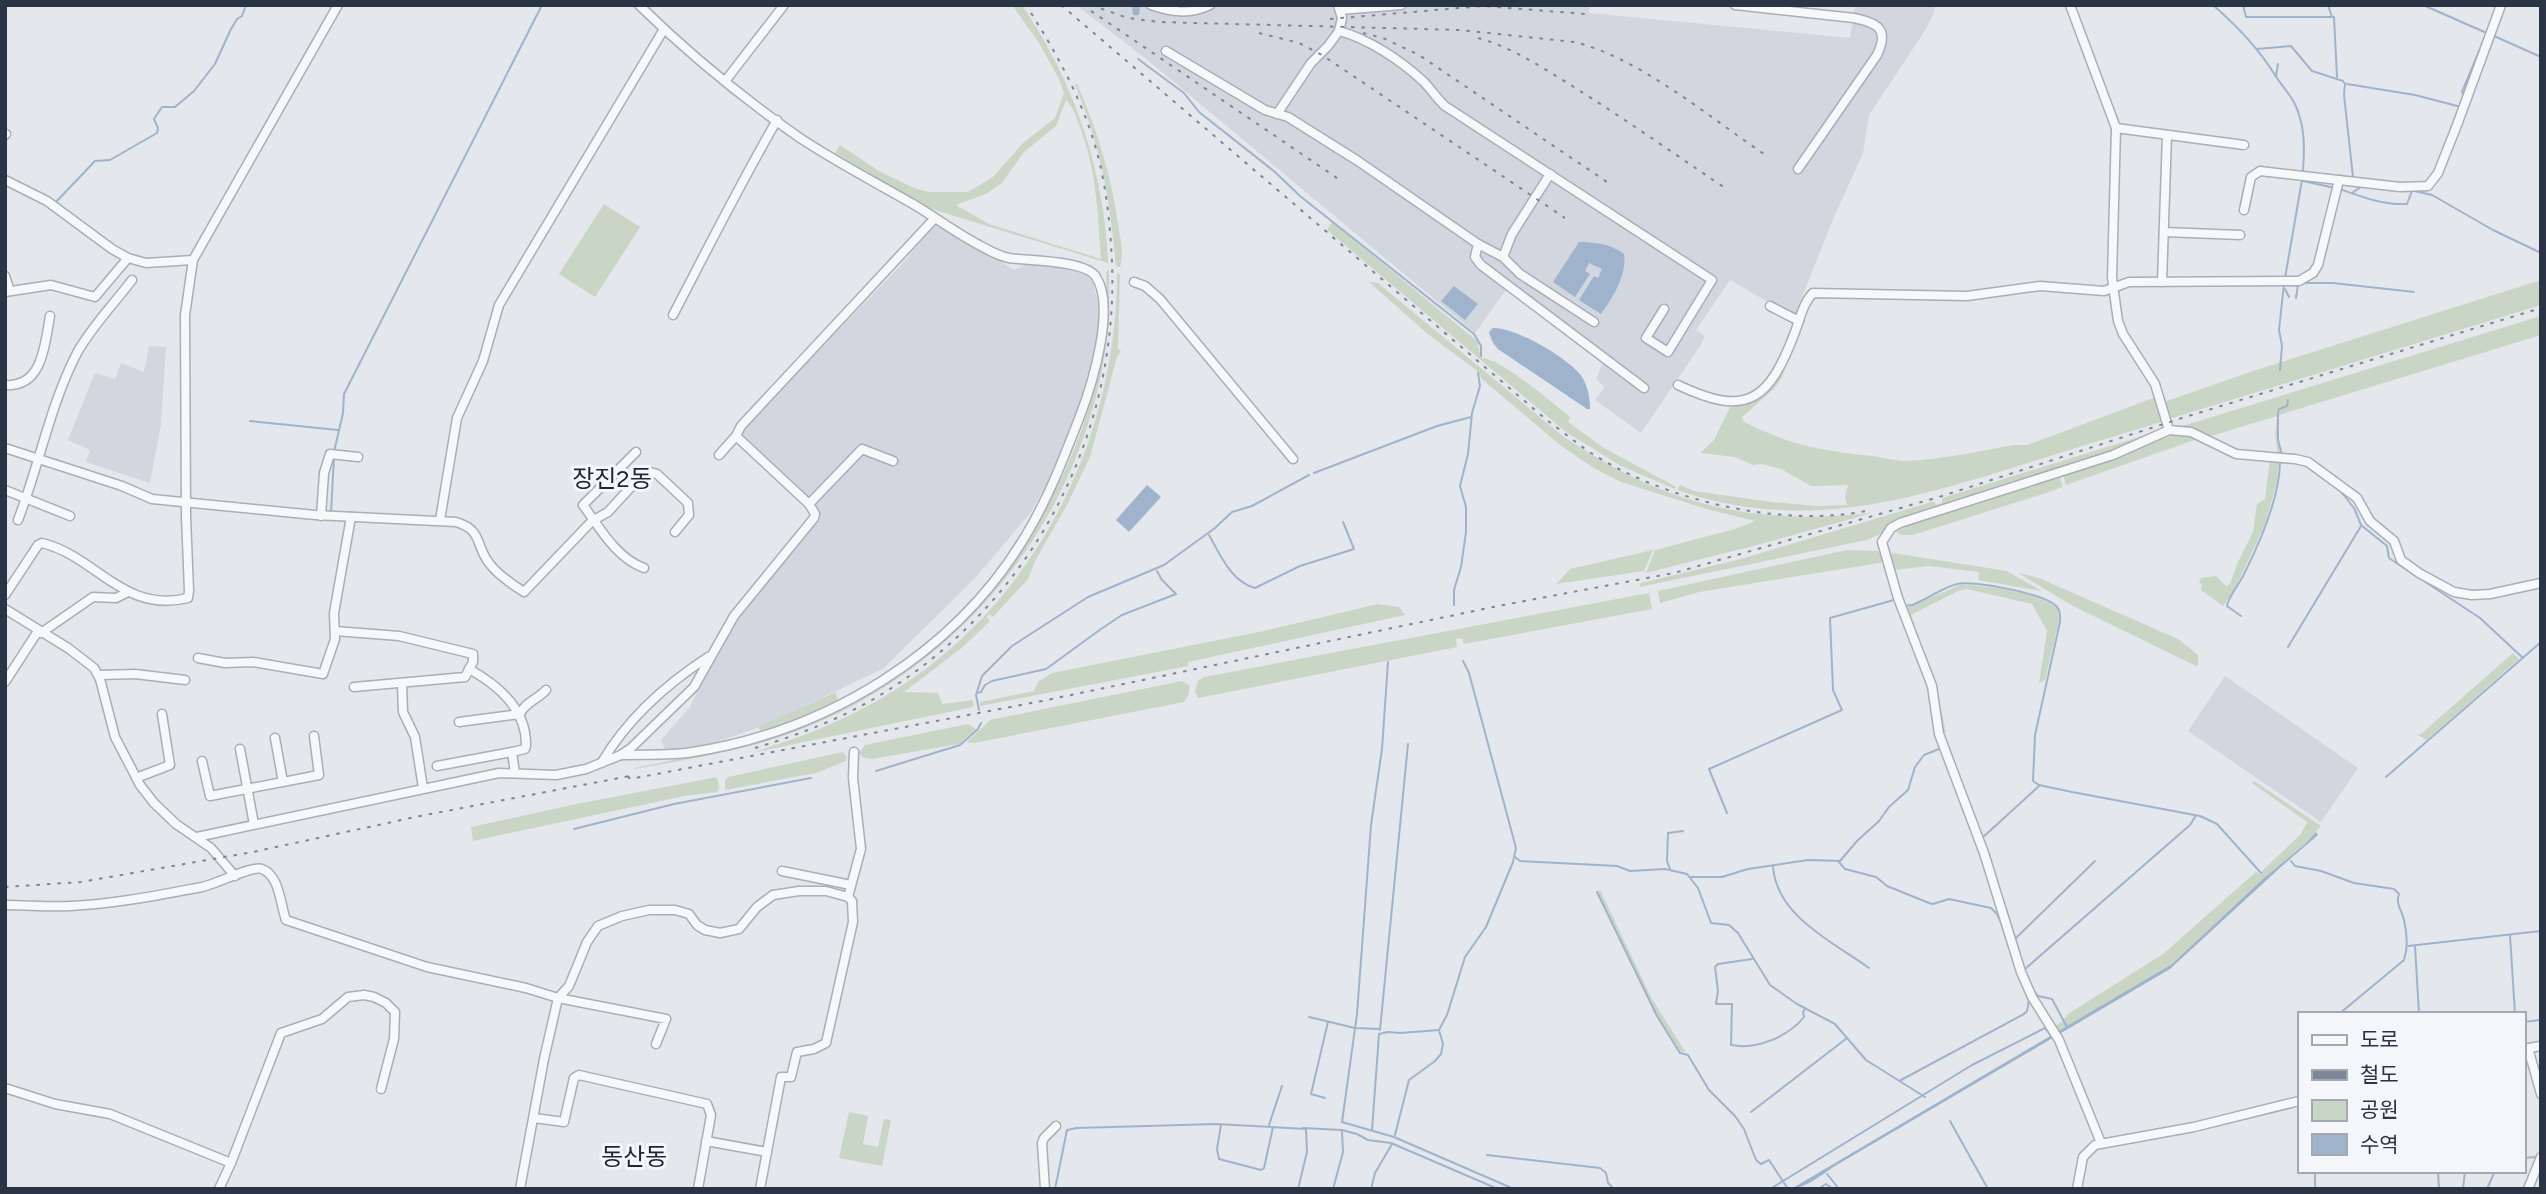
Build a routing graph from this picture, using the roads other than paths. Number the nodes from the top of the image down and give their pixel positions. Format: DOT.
graph roads {
  1 [pos="338,5"];
  2 [pos="639,5"];
  3 [pos="784,5"];
  4 [pos="1151,5"];
  5 [pos="1210,5"];
  6 [pos="1401,5"];
  7 [pos="1735,5"];
  8 [pos="2070,5"];
  9 [pos="2501,5"];
  10 [pos="1339,7"];
  11 [pos="664,29"];
  12 [pos="1339,31"];
  13 [pos="1166,51"];
  14 [pos="726,80"];
  15 [pos="1277,114"];
  16 [pos="777,120"];
  17 [pos="2116,128"];
  18 [pos="2167,135"];
  19 [pos="2244,145"];
  20 [pos="1798,170"];
  21 [pos="1550,174"];
  22 [pos="5,180"];
  23 [pos="2339,180"];
  24 [pos="2244,210"];
  25 [pos="935,218"];
  26 [pos="2164,232"];
  27 [pos="2240,235"];
  28 [pos="1478,244"];
  29 [pos="1503,257"];
  30 [pos="128,258"];
  31 [pos="193,260"];
  32 [pos="5,276"];
  33 [pos="132,280"];
  34 [pos="1134,282"];
  35 [pos="2162,282"];
  36 [pos="2114,288"];
  37 [pos="8,292"];
  38 [pos="1770,306"];
  39 [pos="1664,309"];
  40 [pos="673,315"];
  41 [pos="50,316"];
  42 [pos="1799,321"];
  43 [pos="1594,322"];
  44 [pos="5,384"];
  45 [pos="1678,385"];
  46 [pos="1644,388"];
  47 [pos="2169,430"];
  48 [pos="736,436"];
  49 [pos="5,448"];
  50 [pos="636,452"];
  51 [pos="719,455"];
  52 [pos="358,457"];
  53 [pos="1293,458"];
  54 [pos="39,459"];
  55 [pos="893,461"];
  56 [pos="5,490"];
  57 [pos="27,499"];
  58 [pos="187,503"];
  59 [pos="809,504"];
  60 [pos="70,516"];
  61 [pos="321,516"];
  62 [pos="351,517"];
  63 [pos="18,520"];
  64 [pos="440,520"];
  65 [pos="592,522"];
  66 [pos="676,532"];
  67 [pos="645,568"];
  68 [pos="2541,583"];
  69 [pos="128,592"];
  70 [pos="5,595"];
  71 [pos="5,609"];
  72 [pos="335,631"];
  73 [pos="39,632"];
  74 [pos="710,656"];
  75 [pos="198,658"];
  76 [pos="469,669"];
  77 [pos="99,676"];
  78 [pos="185,680"];
  79 [pos="5,682"];
  80 [pos="402,684"];
  81 [pos="354,687"];
  82 [pos="546,690"];
  83 [pos="162,714"];
  84 [pos="520,714"];
  85 [pos="459,723"];
  86 [pos="314,736"];
  87 [pos="275,738"];
  88 [pos="240,750"];
  89 [pos="512,752"];
  90 [pos="854,752"];
  91 [pos="621,755"];
  92 [pos="202,761"];
  93 [pos="602,762"];
  94 [pos="437,766"];
  95 [pos="515,774"];
  96 [pos="136,778"];
  97 [pos="283,782"];
  98 [pos="423,788"];
  99 [pos="247,789"];
  100 [pos="254,824"];
  101 [pos="197,837"];
  102 [pos="782,871"];
  103 [pos="235,876"];
  104 [pos="851,885"];
  105 [pos="848,897"];
  106 [pos="5,905"];
  107 [pos="558,998"];
  108 [pos="656,1044"];
  109 [pos="2541,1046"];
  110 [pos="2525,1048"];
  111 [pos="5,1088"];
  112 [pos="381,1089"];
  113 [pos="2541,1094"];
  114 [pos="2298,1101"];
  115 [pos="534,1118"];
  116 [pos="1056,1126"];
  117 [pos="706,1141"];
  118 [pos="2101,1143"];
  119 [pos="767,1152"];
  120 [pos="2541,1157"];
  121 [pos="231,1163"];
  122 [pos="219,1189"];
  123 [pos="520,1189"];
  124 [pos="698,1189"];
  125 [pos="760,1189"];
  126 [pos="1045,1189"];
  127 [pos="2077,1189"];
  128 [pos="2528,1189"];
  1 -- 31 [label="street"];
  2 -- 11 [label="street"];
  3 -- 14 [label="street"];
  4 -- 5 [label="street"];
  6 -- 10 [label="street"];
  7 -- 20 [label="street"];
  8 -- 17 [label="street"];
  9 -- 23 [label="street"];
  10 -- 12 [label="street"];
  11 -- 14 [label="street"];
  11 -- 64 [label="street"];
  12 -- 15 [label="street"];
  12 -- 21 [label="street"];
  13 -- 15 [label="street"];
  14 -- 16 [label="street"];
  15 -- 28 [label="street"];
  16 -- 25 [label="street"];
  16 -- 40 [label="street"];
  17 -- 18 [label="street"];
  17 -- 36 [label="street"];
  18 -- 19 [label="street"];
  18 -- 26 [label="street"];
  21 -- 29 [label="street"];
  21 -- 39 [label="street"];
  22 -- 30 [label="street"];
  23 -- 24 [label="street"];
  23 -- 35 [label="street"];
  25 -- 48 [label="street"];
  25 -- 91 [label="street"];
  26 -- 27 [label="street"];
  26 -- 35 [label="street"];
  28 -- 29 [label="street"];
  28 -- 46 [label="street"];
  29 -- 43 [label="street"];
  30 -- 31 [label="street"];
  30 -- 37 [label="street"];
  31 -- 58 [label="street"];
  32 -- 37 [label="street"];
  33 -- 54 [label="street"];
  34 -- 53 [label="street"];
  35 -- 36 [label="street"];
  36 -- 42 [label="street"];
  36 -- 47 [label="street"];
  38 -- 42 [label="street"];
  41 -- 44 [label="street"];
  42 -- 45 [label="street"];
  47 -- 68 [label="street"];
  47 -- 118 [label="street"];
  48 -- 51 [label="street"];
  48 -- 59 [label="street"];
  49 -- 54 [label="street"];
  50 -- 65 [label="street"];
  52 -- 61 [label="street"];
  54 -- 57 [label="street"];
  54 -- 58 [label="street"];
  55 -- 59 [label="street"];
  56 -- 57 [label="street"];
  57 -- 60 [label="street"];
  57 -- 63 [label="street"];
  58 -- 61 [label="street"];
  58 -- 69 [label="street"];
  59 -- 74 [label="street"];
  61 -- 62 [label="street"];
  62 -- 64 [label="street"];
  62 -- 72 [label="street"];
  64 -- 65 [label="street"];
  65 -- 66 [label="street"];
  65 -- 67 [label="street"];
  69 -- 70 [label="street"];
  69 -- 73 [label="street"];
  71 -- 73 [label="street"];
  72 -- 75 [label="street"];
  72 -- 76 [label="street"];
  73 -- 77 [label="street"];
  73 -- 79 [label="street"];
  74 -- 91 [label="street"];
  74 -- 93 [label="street"];
  76 -- 80 [label="street"];
  76 -- 84 [label="street"];
  77 -- 78 [label="street"];
  77 -- 96 [label="street"];
  80 -- 81 [label="street"];
  80 -- 98 [label="street"];
  82 -- 84 [label="street"];
  83 -- 96 [label="street"];
  84 -- 85 [label="street"];
  84 -- 89 [label="street"];
  86 -- 97 [label="street"];
  87 -- 97 [label="street"];
  88 -- 99 [label="street"];
  89 -- 94 [label="street"];
  89 -- 95 [label="street"];
  90 -- 104 [label="street"];
  91 -- 93 [label="street"];
  92 -- 99 [label="street"];
  93 -- 95 [label="street"];
  95 -- 98 [label="street"];
  96 -- 101 [label="street"];
  97 -- 99 [label="street"];
  98 -- 100 [label="street"];
  99 -- 100 [label="street"];
  100 -- 101 [label="street"];
  101 -- 103 [label="street"];
  102 -- 104 [label="street"];
  103 -- 106 [label="street"];
  103 -- 107 [label="street"];
  104 -- 105 [label="street"];
  105 -- 107 [label="street"];
  105 -- 119 [label="street"];
  107 -- 108 [label="street"];
  107 -- 115 [label="street"];
  109 -- 110 [label="street"];
  110 -- 113 [label="street"];
  111 -- 121 [label="street"];
  112 -- 121 [label="street"];
  114 -- 118 [label="street"];
  115 -- 117 [label="street"];
  115 -- 123 [label="street"];
  116 -- 126 [label="street"];
  117 -- 119 [label="street"];
  117 -- 124 [label="street"];
  118 -- 127 [label="street"];
  119 -- 125 [label="street"];
  120 -- 128 [label="street"];
  121 -- 122 [label="street"];
}
